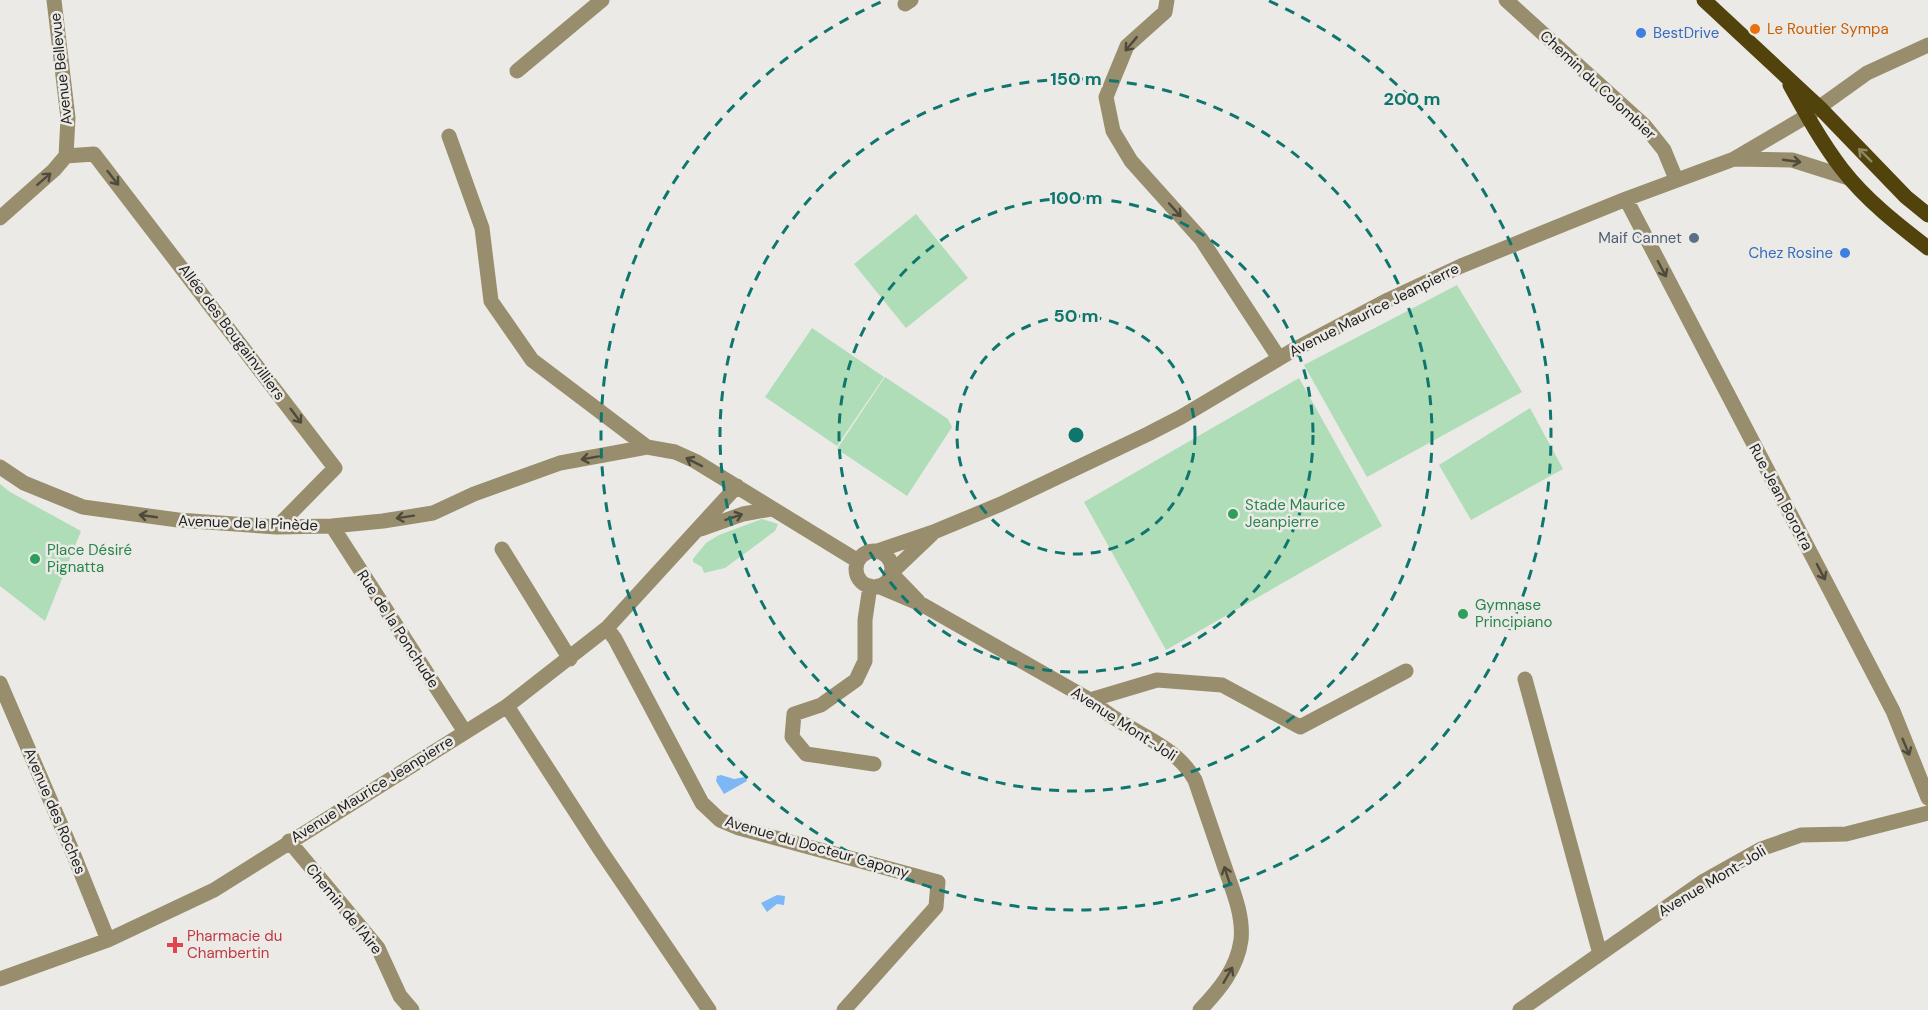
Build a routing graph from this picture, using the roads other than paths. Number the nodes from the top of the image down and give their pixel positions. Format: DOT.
graph roads {
  1 [pos="54,0"];
  2 [pos="602,0"];
  3 [pos="1167,0"];
  4 [pos="1506,0"];
  5 [pos="1704,0"];
  6 [pos="1928,45"];
  7 [pos="517,71"];
  8 [pos="1813,112"];
  9 [pos="449,136"];
  10 [pos="66,156"];
  11 [pos="1734,159"];
  12 [pos="1849,178"];
  13 [pos="1676,179"];
  14 [pos="1626,199"];
  15 [pos="1928,215"];
  16 [pos="0,218"];
  17 [pos="1928,248"];
  18 [pos="1279,358"];
  19 [pos="647,447"];
  20 [pos="0,467"];
  21 [pos="737,486"];
  22 [pos="771,509"];
  23 [pos="332,525"];
  24 [pos="277,527"];
  25 [pos="698,530"];
  26 [pos="936,531"];
  27 [pos="502,549"];
  28 [pos="877,551"];
  29 [pos="858,561"];
  30 [pos="891,573"];
  31 [pos="874,586"];
  32 [pos="923,605"];
  33 [pos="608,628"];
  34 [pos="570,658"];
  35 [pos="1406,671"];
  36 [pos="1525,679"];
  37 [pos="0,683"];
  38 [pos="1090,700"];
  39 [pos="507,706"];
  40 [pos="465,732"];
  41 [pos="874,764"];
  42 [pos="1928,798"];
  43 [pos="1928,813"];
  44 [pos="289,841"];
  45 [pos="108,940"];
  46 [pos="1600,954"];
  47 [pos="0,979"];
  48 [pos="412,1010"];
  49 [pos="709,1010"];
  50 [pos="844,1010"];
  51 [pos="1200,1010"];
  52 [pos="1520,1010"];
  1 -- 10 [label="street, Avenue Bellevue"];
  2 -- 7 [label="street"];
  3 -- 18 [label="street, one-way"];
  4 -- 13 [label="street, Chemin du Colombier"];
  5 -- 8 [label="main road"];
  6 -- 8 [label="street, Avenue Maurice Jeanpierre"];
  8 -- 11 [label="street, Avenue Maurice Jeanpierre"];
  8 -- 12 [label="main road"];
  15 -- 8 [label="main road, one-way"];
  9 -- 19 [label="street"];
  16 -- 10 [label="street, one-way"];
  10 -- 24 [label="street, Allée des Bougainvilliers, one-way"];
  11 -- 12 [label="street, one-way"];
  11 -- 13 [label="street, Avenue Maurice Jeanpierre"];
  12 -- 17 [label="main road"];
  13 -- 14 [label="street, Avenue Maurice Jeanpierre"];
  14 -- 18 [label="street, Avenue Maurice Jeanpierre"];
  14 -- 42 [label="street, Rue Jean Borotra, one-way"];
  18 -- 26 [label="street, Avenue Maurice Jeanpierre"];
  21 -- 19 [label="street, Avenue de la Pinède, one-way"];
  19 -- 23 [label="street, Avenue de la Pinède, one-way"];
  24 -- 20 [label="street, Avenue de la Pinède, one-way"];
  21 -- 22 [label="street"];
  21 -- 25 [label="street, Avenue Maurice Jeanpierre"];
  25 -- 22 [label="street, Avenue Maurice Jeanpierre, one-way"];
  22 -- 29 [label="street"];
  23 -- 24 [label="street, Avenue de la Pinède"];
  23 -- 40 [label="street, Rue de la Ponchude"];
  25 -- 33 [label="street, Avenue Maurice Jeanpierre"];
  26 -- 28 [label="street, Avenue Maurice Jeanpierre"];
  26 -- 30 [label="street, Avenue Maurice Jeanpierre"];
  27 -- 34 [label="street"];
  28 -- 29 [label="street"];
  28 -- 30 [label="street"];
  29 -- 31 [label="street"];
  30 -- 31 [label="street"];
  30 -- 32 [label="street, Avenue Mont-Joli"];
  31 -- 32 [label="street, Avenue Mont-Joli"];
  31 -- 41 [label="street"];
  32 -- 38 [label="street, Avenue Mont-Joli"];
  33 -- 34 [label="street, Avenue Maurice Jeanpierre"];
  33 -- 50 [label="street, Avenue du Docteur Capony"];
  34 -- 39 [label="street, Avenue Maurice Jeanpierre"];
  35 -- 38 [label="street"];
  36 -- 46 [label="street"];
  37 -- 45 [label="street, Avenue des Roches"];
  51 -- 38 [label="street, Avenue Mont-Joli, one-way"];
  39 -- 40 [label="street, Avenue Maurice Jeanpierre"];
  39 -- 49 [label="street"];
  40 -- 44 [label="street, Avenue Maurice Jeanpierre"];
  43 -- 46 [label="street, Avenue Mont-Joli"];
  44 -- 45 [label="street, Avenue Maurice Jeanpierre"];
  44 -- 48 [label="street, Chemin de l'Aire"];
  45 -- 47 [label="street, Avenue Maurice Jeanpierre"];
  46 -- 52 [label="street, Avenue Mont-Joli"];
}
